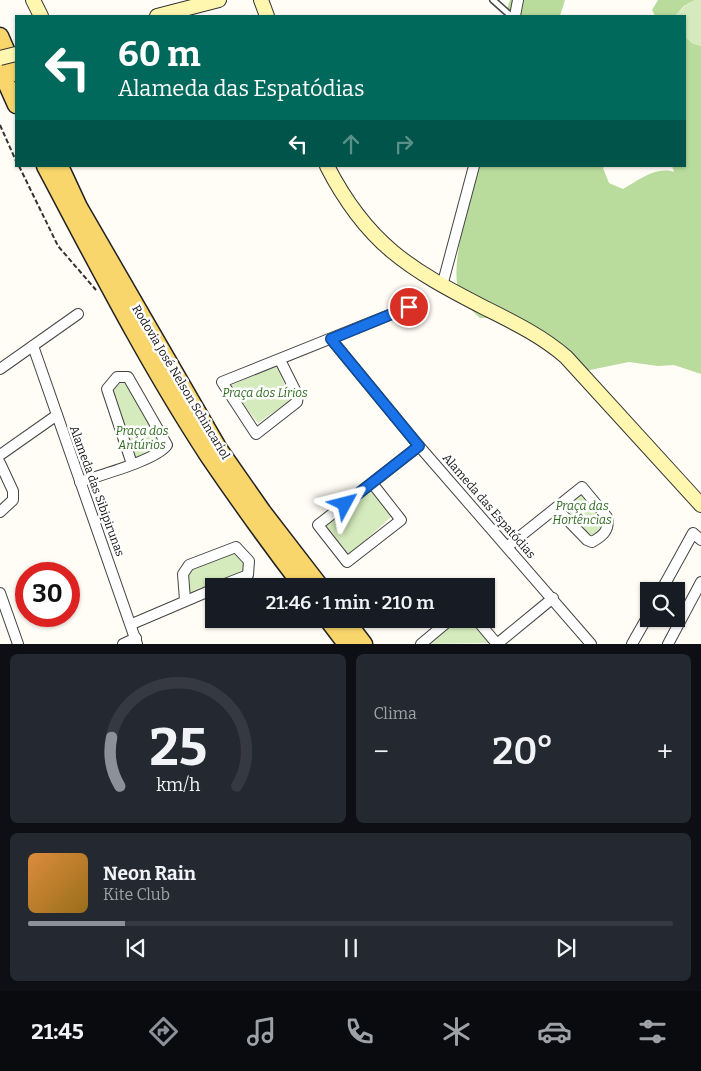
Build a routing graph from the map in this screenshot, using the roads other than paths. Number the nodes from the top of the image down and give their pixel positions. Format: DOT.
graph roads {
  1 [pos="219,0"];
  2 [pos="261,0"];
  3 [pos="493,0"];
  4 [pos="518,0"];
  5 [pos="161,15"];
  6 [pos="268,15"];
  7 [pos="512,15"];
  8 [pos="513,15"];
  9 [pos="0,36"];
  10 [pos="15,54"];
  11 [pos="0,58"];
  12 [pos="0,68"];
  13 [pos="15,71"];
  14 [pos="15,103"];
  15 [pos="46,167"];
  16 [pos="60,167"];
  17 [pos="72,167"];
  18 [pos="327,167"];
  19 [pos="474,167"];
  20 [pos="79,207"];
  21 [pos="442,286"];
  22 [pos="409,307"];
  23 [pos="78,314"];
  24 [pos="331,339"];
  25 [pos="33,346"];
  26 [pos="280,360"];
  27 [pos="0,369"];
  28 [pos="57,415"];
  29 [pos="419,446"];
  30 [pos="0,455"];
  31 [pos="0,463"];
  32 [pos="132,464"];
  33 [pos="80,482"];
  34 [pos="372,483"];
  35 [pos="701,506"];
  36 [pos="556,508"];
  37 [pos="0,512"];
  38 [pos="697,536"];
  39 [pos="508,546"];
  40 [pos="240,578"];
  41 [pos="296,578"];
  42 [pos="314,578"];
  43 [pos="667,582"];
  44 [pos="701,582"];
  45 [pos="205,592"];
  46 [pos="0,593"];
  47 [pos="553,598"];
  48 [pos="185,600"];
  49 [pos="132,624"];
  50 [pos="642,627"];
  51 [pos="334,628"];
  52 [pos="352,628"];
  53 [pos="440,628"];
  54 [pos="484,628"];
  55 [pos="137,641"];
  56 [pos="18,644"];
  57 [pos="123,644"];
  58 [pos="346,644"];
  59 [pos="364,644"];
  60 [pos="421,644"];
  61 [pos="497,644"];
  62 [pos="590,644"];
  63 [pos="632,644"];
  64 [pos="668,644"];
  1 -- 5 [label="main road"];
  2 -- 6 [label="main road"];
  3 -- 7 [label="lane"];
  4 -- 8 [label="street"];
  9 -- 13 [label="main road"];
  10 -- 11 [label="main road, bridge"];
  12 -- 14 [label="main road"];
  15 -- 41 [label="main road, Rodovia José Nelson Schincariol"];
  16 -- 20 [label="main road, Rodovia José Nelson Schincariol"];
  17 -- 20 [label="main road"];
  18 -- 21 [label="main road"];
  19 -- 21 [label="street"];
  20 -- 42 [label="main road, Rodovia José Nelson Schincariol"];
  21 -- 35 [label="main road"];
  22 -- 24 [label="street"];
  23 -- 25 [label="street"];
  24 -- 26 [label="street"];
  24 -- 29 [label="street, Alameda das Espatódias"];
  25 -- 27 [label="street"];
  25 -- 28 [label="street, Alameda das Sibipirunas"];
  26 -- 26 [label="street"];
  28 -- 30 [label="street"];
  28 -- 33 [label="street, Alameda das Sibipirunas"];
  29 -- 34 [label="street"];
  29 -- 39 [label="street, Alameda das Espatódias"];
  31 -- 37 [label="street"];
  32 -- 32 [label="street"];
  32 -- 33 [label="street"];
  33 -- 49 [label="street, Alameda das Sibipirunas"];
  34 -- 34 [label="street"];
  36 -- 36 [label="street"];
  36 -- 39 [label="street"];
  38 -- 43 [label="street"];
  39 -- 47 [label="street, Alameda das Espatódias"];
  40 -- 48 [label="street"];
  44 -- 64 [label="street"];
  45 -- 48 [label="street"];
  46 -- 56 [label="street"];
  47 -- 61 [label="street"];
  47 -- 62 [label="street, Alameda das Espatódias"];
  48 -- 49 [label="street"];
  49 -- 55 [label="street, Alameda das Sibipirunas"];
  50 -- 63 [label="street"];
  51 -- 58 [label="main road"];
  52 -- 59 [label="main road"];
  53 -- 60 [label="street"];
  54 -- 61 [label="street"];
  55 -- 57 [label="street"];
}
